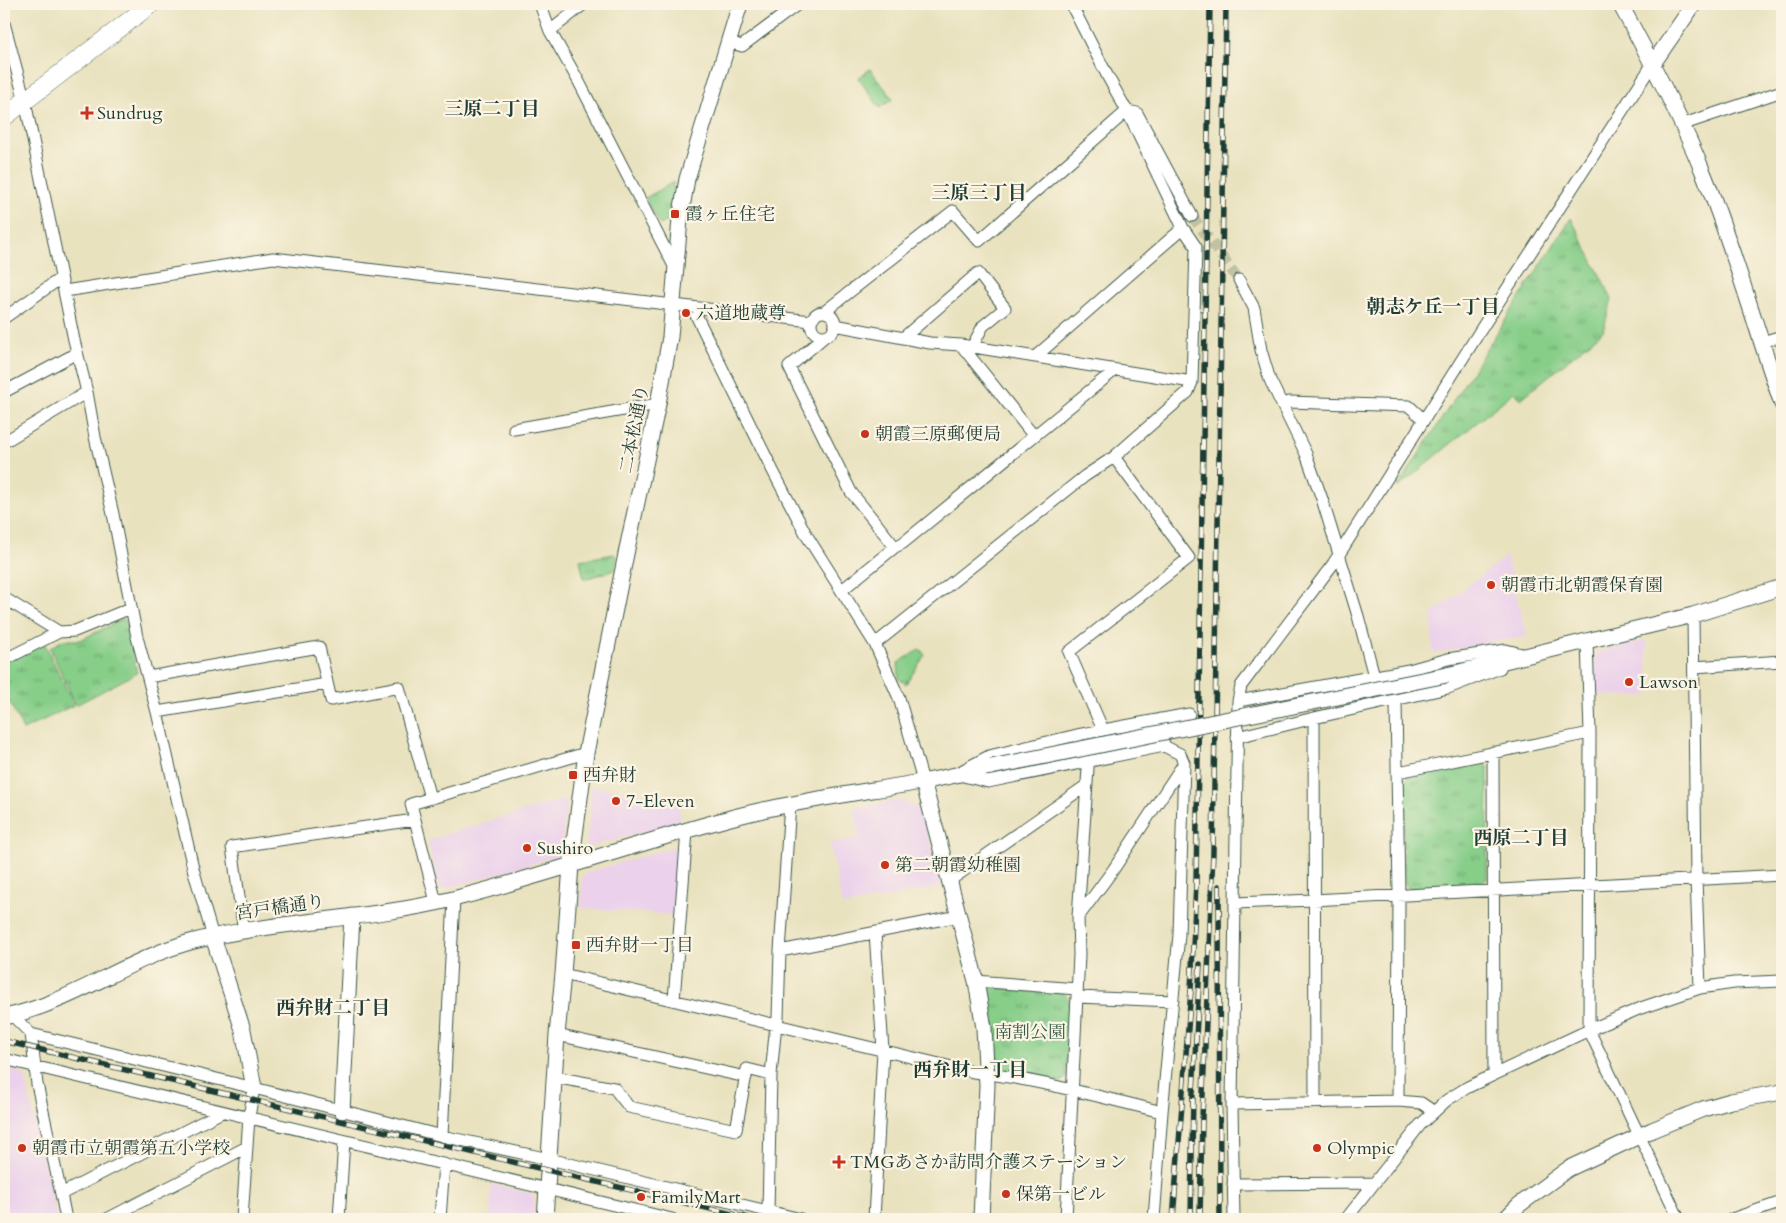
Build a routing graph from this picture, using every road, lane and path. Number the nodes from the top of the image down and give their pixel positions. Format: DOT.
graph roads {
  1 [pos="151,4"];
  2 [pos="540,4"];
  3 [pos="584,4"];
  4 [pos="740,4"];
  5 [pos="798,4"];
  6 [pos="1071,4"];
  7 [pos="1620,4"];
  8 [pos="1694,4"];
  9 [pos="4,23"];
  10 [pos="550,31"];
  11 [pos="728,42"];
  12 [pos="1652,65"];
  13 [pos="1782,91"];
  14 [pos="24,101"];
  15 [pos="1127,111"];
  16 [pos="4,117"];
  17 [pos="1682,125"];
  18 [pos="1192,216"];
  19 [pos="1183,228"];
  20 [pos="676,270"];
  21 [pos="61,278"];
  22 [pos="1239,280"];
  23 [pos="65,291"];
  24 [pos="674,306"];
  25 [pos="692,307"];
  26 [pos="824,312"];
  27 [pos="4,318"];
  28 [pos="812,321"];
  29 [pos="835,325"];
  30 [pos="825,336"];
  31 [pos="1782,336"];
  32 [pos="903,338"];
  33 [pos="1762,342"];
  34 [pos="966,346"];
  35 [pos="77,352"];
  36 [pos="1034,356"];
  37 [pos="1115,370"];
  38 [pos="1192,382"];
  39 [pos="4,392"];
  40 [pos="87,392"];
  41 [pos="1781,399"];
  42 [pos="658,404"];
  43 [pos="1282,404"];
  44 [pos="1423,419"];
  45 [pos="514,429"];
  46 [pos="1033,435"];
  47 [pos="4,442"];
  48 [pos="1114,457"];
  49 [pos="895,547"];
  50 [pos="1339,553"];
  51 [pos="1782,587"];
  52 [pos="842,590"];
  53 [pos="4,598"];
  54 [pos="131,608"];
  55 [pos="1693,615"];
  56 [pos="59,632"];
  57 [pos="1587,641"];
  58 [pos="875,644"];
  59 [pos="1530,656"];
  60 [pos="4,660"];
  61 [pos="1782,661"];
  62 [pos="1694,667"];
  63 [pos="1374,676"];
  64 [pos="148,677"];
  65 [pos="327,684"];
  66 [pos="1396,701"];
  67 [pos="1238,702"];
  68 [pos="157,712"];
  69 [pos="1189,714"];
  70 [pos="1314,718"];
  71 [pos="1160,719"];
  72 [pos="1102,730"];
  73 [pos="1590,733"];
  74 [pos="1077,735"];
  75 [pos="1237,737"];
  76 [pos="1164,746"];
  77 [pos="1493,752"];
  78 [pos="586,753"];
  79 [pos="1088,761"];
  80 [pos="1184,763"];
  81 [pos="1398,772"];
  82 [pos="954,775"];
  83 [pos="923,781"];
  84 [pos="1087,786"];
  85 [pos="430,798"];
  86 [pos="790,804"];
  87 [pos="414,820"];
  88 [pos="687,831"];
  89 [pos="571,865"];
  90 [pos="1782,875"];
  91 [pos="1696,879"];
  92 [pos="949,881"];
  93 [pos="1590,885"];
  94 [pos="1492,890"];
  95 [pos="1398,896"];
  96 [pos="454,898"];
  97 [pos="1313,900"];
  98 [pos="436,902"];
  99 [pos="1235,903"];
  100 [pos="352,916"];
  101 [pos="959,916"];
  102 [pos="1078,917"];
  103 [pos="244,932"];
  104 [pos="875,933"];
  105 [pos="213,936"];
  106 [pos="780,951"];
  107 [pos="563,974"];
  108 [pos="976,981"];
  109 [pos="1782,981"];
  110 [pos="1700,988"];
  111 [pos="1077,993"];
  112 [pos="674,1000"];
  113 [pos="1173,1001"];
  114 [pos="8,1016"];
  115 [pos="776,1024"];
  116 [pos="1589,1030"];
  117 [pos="31,1034"];
  118 [pos="557,1035"];
  119 [pos="883,1050"];
  120 [pos="4,1059"];
  121 [pos="34,1068"];
  122 [pos="1494,1073"];
  123 [pos="987,1074"];
  124 [pos="771,1075"];
  125 [pos="554,1077"];
  126 [pos="746,1077"];
  127 [pos="254,1088"];
  128 [pos="1073,1090"];
  129 [pos="1782,1092"];
  130 [pos="1398,1101"];
  131 [pos="1315,1103"];
  132 [pos="1232,1104"];
  133 [pos="342,1111"];
  134 [pos="1433,1111"];
  135 [pos="222,1112"];
  136 [pos="1162,1112"];
  137 [pos="249,1117"];
  138 [pos="442,1136"];
  139 [pos="1639,1136"];
  140 [pos="344,1141"];
  141 [pos="247,1147"];
  142 [pos="548,1159"];
  143 [pos="444,1164"];
  144 [pos="1374,1183"];
  145 [pos="1233,1184"];
  146 [pos="546,1189"];
  147 [pos="61,1194"];
  148 [pos="1782,1202"];
  149 [pos="768,1212"];
  150 [pos="645,1216"];
  151 [pos="66,1219"];
  152 [pos="107,1219"];
  153 [pos="242,1219"];
  154 [pos="338,1219"];
  155 [pos="440,1219"];
  156 [pos="545,1219"];
  157 [pos="672,1219"];
  158 [pos="801,1219"];
  159 [pos="874,1219"];
  160 [pos="981,1219"];
  161 [pos="1066,1219"];
  162 [pos="1154,1219"];
  163 [pos="1234,1219"];
  164 [pos="1346,1219"];
  165 [pos="1505,1219"];
  166 [pos="1679,1219"];
  167 [pos="1732,1219"];
  1 -- 14 [label="main road"];
  2 -- 10 [label="street"];
  3 -- 10 [label="street"];
  4 -- 11 [label="street, 二本松通り"];
  5 -- 11 [label="street"];
  6 -- 15 [label="street"];
  7 -- 12 [label="street"];
  8 -- 12 [label="street"];
  9 -- 14 [label="street"];
  10 -- 20 [label="street"];
  11 -- 20 [label="street, 二本松通り"];
  12 -- 17 [label="street"];
  12 -- 44 [label="street"];
  13 -- 17 [label="street"];
  14 -- 16 [label="main road"];
  14 -- 21 [label="street"];
  15 -- 18 [label="street"];
  15 -- 19 [label="street"];
  15 -- 26 [label="street"];
  17 -- 33 [label="street"];
  19 -- 36 [label="street"];
  19 -- 38 [label="street"];
  20 -- 24 [label="street, 二本松通り"];
  21 -- 23 [label="street"];
  21 -- 27 [label="street"];
  22 -- 43 [label="street"];
  23 -- 24 [label="street"];
  23 -- 35 [label="street"];
  24 -- 25 [label="street"];
  24 -- 42 [label="street, 二本松通り"];
  25 -- 28 [label="street"];
  25 -- 52 [label="street"];
  26 -- 28 [label="street"];
  26 -- 29 [label="street"];
  28 -- 30 [label="street"];
  29 -- 30 [label="street"];
  29 -- 32 [label="street"];
  30 -- 49 [label="street"];
  31 -- 33 [label="street"];
  32 -- 34 [label="street"];
  32 -- 34 [label="street"];
  33 -- 41 [label="street"];
  34 -- 36 [label="street"];
  34 -- 46 [label="street"];
  35 -- 39 [label="street"];
  35 -- 40 [label="street"];
  36 -- 37 [label="street"];
  37 -- 38 [label="street"];
  37 -- 46 [label="street"];
  38 -- 48 [label="street"];
  40 -- 47 [label="street"];
  40 -- 54 [label="street"];
  42 -- 45 [label="street"];
  42 -- 78 [label="street, 二本松通り"];
  43 -- 44 [label="street"];
  43 -- 50 [label="street"];
  44 -- 50 [label="street"];
  46 -- 49 [label="street"];
  48 -- 58 [label="street"];
  48 -- 72 [label="street"];
  49 -- 52 [label="street"];
  50 -- 63 [label="street"];
  50 -- 67 [label="street"];
  51 -- 55 [label="street, 宮戸橋通り"];
  52 -- 58 [label="street"];
  53 -- 56 [label="street"];
  54 -- 56 [label="street"];
  54 -- 64 [label="street"];
  55 -- 57 [label="street, 宮戸橋通り"];
  55 -- 62 [label="street"];
  56 -- 60 [label="street"];
  57 -- 59 [label="street, 宮戸橋通り"];
  57 -- 73 [label="street"];
  58 -- 83 [label="street"];
  59 -- 63 [label="street"];
  59 -- 66 [label="street"];
  59 -- 82 [label="street, 宮戸橋通り, bridge"];
  61 -- 62 [label="street"];
  62 -- 91 [label="street"];
  63 -- 67 [label="street"];
  64 -- 65 [label="street"];
  64 -- 68 [label="street"];
  65 -- 68 [label="street"];
  65 -- 85 [label="street"];
  66 -- 70 [label="street"];
  66 -- 81 [label="street"];
  67 -- 75 [label="street"];
  68 -- 105 [label="street"];
  69 -- 71 [label="street"];
  70 -- 75 [label="street"];
  70 -- 97 [label="street"];
  71 -- 72 [label="street"];
  71 -- 76 [label="street"];
  72 -- 74 [label="street"];
  73 -- 77 [label="street"];
  73 -- 93 [label="street"];
  74 -- 79 [label="street"];
  74 -- 82 [label="street"];
  75 -- 99 [label="street"];
  76 -- 79 [label="street"];
  76 -- 80 [label="street"];
  77 -- 81 [label="street"];
  77 -- 94 [label="street"];
  78 -- 85 [label="street"];
  78 -- 89 [label="street, 二本松通り"];
  79 -- 82 [label="street"];
  79 -- 84 [label="street"];
  80 -- 102 [label="street"];
  80 -- 113 [label="street"];
  81 -- 95 [label="street"];
  82 -- 83 [label="street, 宮戸橋通り"];
  83 -- 86 [label="street, 宮戸橋通り"];
  83 -- 92 [label="street"];
  84 -- 92 [label="street"];
  84 -- 102 [label="street"];
  85 -- 87 [label="street"];
  86 -- 88 [label="street, 宮戸橋通り"];
  86 -- 106 [label="street"];
  87 -- 98 [label="street"];
  87 -- 103 [label="street"];
  88 -- 89 [label="street, 宮戸橋通り"];
  88 -- 112 [label="street"];
  89 -- 96 [label="street, 宮戸橋通り"];
  89 -- 107 [label="street, 二本松通り"];
  90 -- 91 [label="street"];
  91 -- 93 [label="street"];
  91 -- 110 [label="street"];
  92 -- 101 [label="street"];
  93 -- 94 [label="street"];
  93 -- 116 [label="street"];
  94 -- 95 [label="street"];
  94 -- 122 [label="street"];
  95 -- 97 [label="street"];
  95 -- 130 [label="street"];
  96 -- 98 [label="street, 宮戸橋通り"];
  96 -- 138 [label="street"];
  97 -- 99 [label="street"];
  97 -- 131 [label="street"];
  98 -- 100 [label="street, 宮戸橋通り"];
  99 -- 132 [label="street"];
  100 -- 103 [label="street, 宮戸橋通り"];
  100 -- 133 [label="street"];
  101 -- 104 [label="street"];
  101 -- 108 [label="street"];
  102 -- 111 [label="street"];
  103 -- 105 [label="street, 宮戸橋通り"];
  104 -- 106 [label="street"];
  104 -- 119 [label="street"];
  105 -- 114 [label="street, 宮戸橋通り"];
  105 -- 127 [label="street"];
  106 -- 115 [label="street"];
  107 -- 112 [label="street"];
  107 -- 118 [label="street, 二本松通り"];
  108 -- 111 [label="street"];
  108 -- 123 [label="street"];
  109 -- 110 [label="street"];
  110 -- 116 [label="street"];
  111 -- 113 [label="street"];
  111 -- 128 [label="street"];
  112 -- 115 [label="street"];
  113 -- 136 [label="street"];
  114 -- 117 [label="street"];
  115 -- 119 [label="street"];
  115 -- 124 [label="street"];
  116 -- 122 [label="street"];
  116 -- 139 [label="street"];
  117 -- 121 [label="street"];
  117 -- 127 [label="street"];
  118 -- 125 [label="street, 二本松通り"];
  118 -- 126 [label="street"];
  119 -- 123 [label="street"];
  119 -- 159 [label="street"];
  120 -- 121 [label="street"];
  121 -- 135 [label="street"];
  121 -- 147 [label="street"];
  122 -- 134 [label="street"];
  123 -- 128 [label="street"];
  123 -- 160 [label="street"];
  124 -- 126 [label="street"];
  124 -- 149 [label="street"];
  125 -- 126 [label="street"];
  125 -- 142 [label="street, 二本松通り"];
  127 -- 133 [label="street"];
  127 -- 137 [label="street"];
  128 -- 136 [label="street"];
  128 -- 161 [label="street"];
  129 -- 139 [label="street"];
  130 -- 131 [label="street"];
  130 -- 134 [label="street"];
  131 -- 132 [label="street"];
  132 -- 145 [label="street"];
  133 -- 138 [label="street"];
  134 -- 144 [label="street"];
  135 -- 137 [label="street"];
  135 -- 147 [label="street"];
  136 -- 162 [label="street"];
  137 -- 140 [label="street"];
  137 -- 141 [label="street"];
  138 -- 142 [label="street"];
  139 -- 165 [label="street"];
  139 -- 166 [label="street"];
  140 -- 143 [label="street"];
  140 -- 154 [label="street"];
  141 -- 152 [label="street"];
  141 -- 153 [label="street"];
  142 -- 146 [label="street, 二本松通り"];
  142 -- 149 [label="street"];
  143 -- 146 [label="street"];
  143 -- 155 [label="street"];
  144 -- 145 [label="street"];
  144 -- 164 [label="street"];
  145 -- 163 [label="street"];
  146 -- 150 [label="street"];
  146 -- 156 [label="street, 二本松通り"];
  147 -- 151 [label="street"];
  148 -- 167 [label="street"];
  149 -- 158 [label="street"];
  150 -- 157 [label="street"];
}
